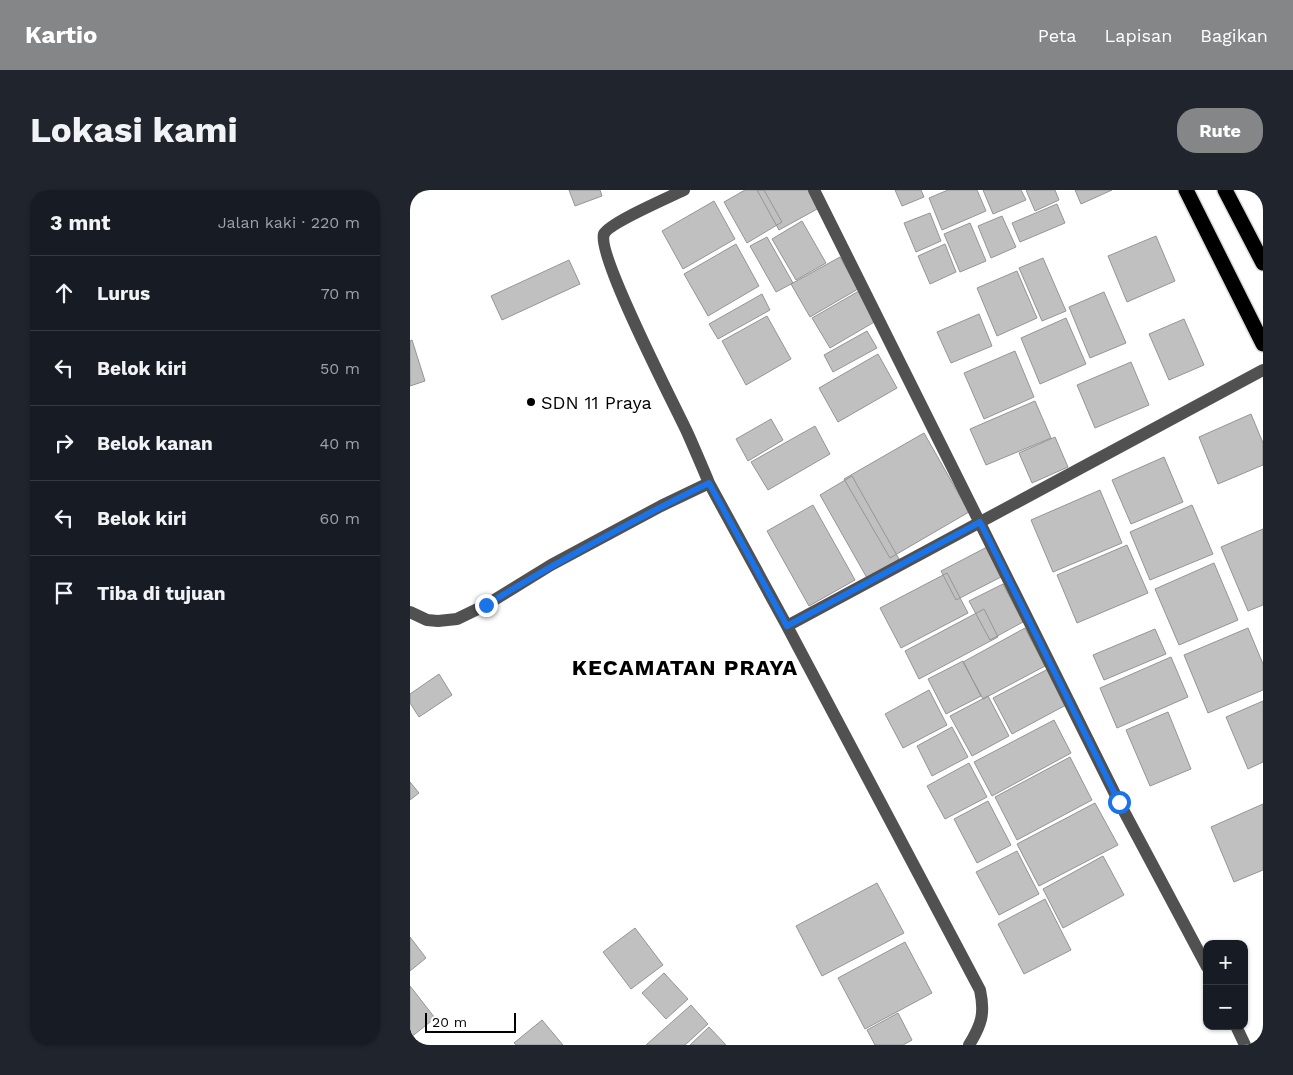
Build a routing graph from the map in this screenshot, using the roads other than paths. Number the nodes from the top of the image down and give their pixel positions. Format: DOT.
graph roads {
  1 [pos="684,190"];
  2 [pos="814,190"];
  3 [pos="1186,190"];
  4 [pos="1225,190"];
  5 [pos="1263,263"];
  6 [pos="1263,344"];
  7 [pos="1263,370"];
  8 [pos="709,483"];
  9 [pos="980,522"];
  10 [pos="410,612"];
  11 [pos="787,626"];
  12 [pos="1203,960"];
  13 [pos="1238,1030"];
  14 [pos="970,1045"];
  15 [pos="1245,1045"];
  1 -- 8 [label="street"];
  2 -- 9 [label="street"];
  3 -- 6 [label="highway"];
  4 -- 5 [label="highway"];
  7 -- 9 [label="street"];
  8 -- 10 [label="street"];
  8 -- 11 [label="street"];
  9 -- 11 [label="street"];
  9 -- 12 [label="street"];
  11 -- 14 [label="street"];
  13 -- 15 [label="street"];
}
